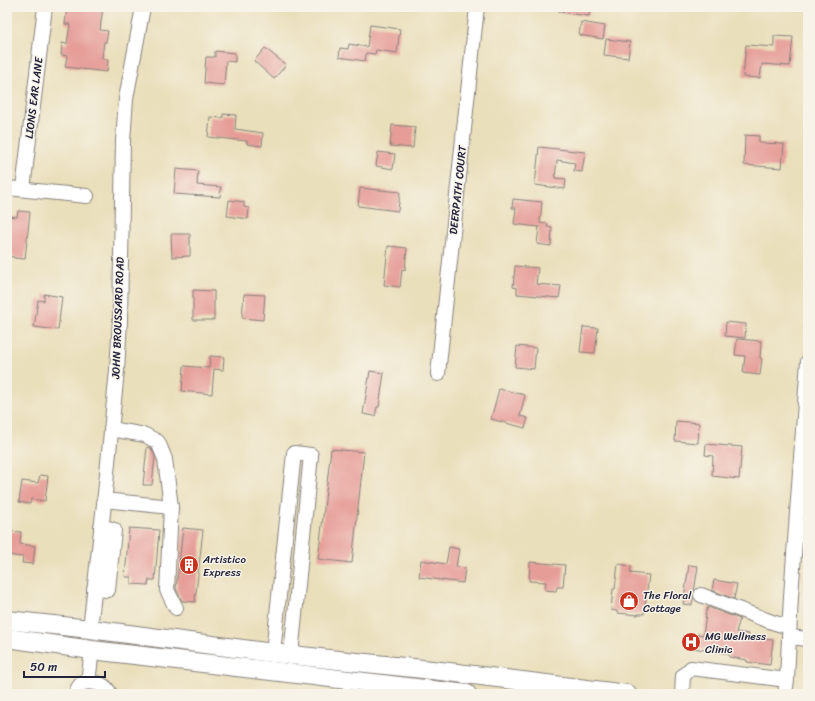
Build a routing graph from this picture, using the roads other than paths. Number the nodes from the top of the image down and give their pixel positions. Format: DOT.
graph roads {
  1 [pos="46,7"];
  2 [pos="143,7"];
  3 [pos="477,7"];
  4 [pos="7,188"];
  5 [pos="23,189"];
  6 [pos="87,196"];
  7 [pos="808,361"];
  8 [pos="438,374"];
  9 [pos="111,429"];
  10 [pos="104,500"];
  11 [pos="171,507"];
  12 [pos="701,595"];
  13 [pos="176,608"];
  14 [pos="7,620"];
  15 [pos="90,629"];
  16 [pos="789,631"];
  17 [pos="8,638"];
  18 [pos="808,639"];
  19 [pos="92,650"];
  20 [pos="273,653"];
  21 [pos="291,655"];
  22 [pos="787,680"];
  23 [pos="88,682"];
  24 [pos="76,694"];
  25 [pos="110,694"];
  26 [pos="467,694"];
  27 [pos="564,694"];
  28 [pos="572,694"];
  29 [pos="621,694"];
  30 [pos="682,694"];
  31 [pos="785,694"];
  1 -- 5 [label="street, LIONS EAR LANE"];
  2 -- 9 [label="street, JOHN BROUSSARD ROAD"];
  3 -- 8 [label="street, DEERPATH COURT"];
  4 -- 5 [label="street"];
  5 -- 6 [label="street"];
  7 -- 16 [label="street"];
  9 -- 10 [label="street, JOHN BROUSSARD ROAD"];
  9 -- 11 [label="street"];
  10 -- 11 [label="street"];
  10 -- 15 [label="street, JOHN BROUSSARD ROAD"];
  11 -- 13 [label="street"];
  12 -- 16 [label="street"];
  14 -- 15 [label="main road"];
  15 -- 17 [label="main road"];
  15 -- 20 [label="main road"];
  16 -- 18 [label="street"];
  16 -- 22 [label="street"];
  17 -- 19 [label="main road"];
  19 -- 23 [label="street"];
  19 -- 26 [label="main road"];
  20 -- 21 [label="main road"];
  20 -- 21 [label="street"];
  21 -- 29 [label="main road"];
  22 -- 30 [label="street"];
  22 -- 31 [label="street"];
  23 -- 24 [label="street"];
  23 -- 25 [label="street"];
  27 -- 28 [label="main road"];
}
